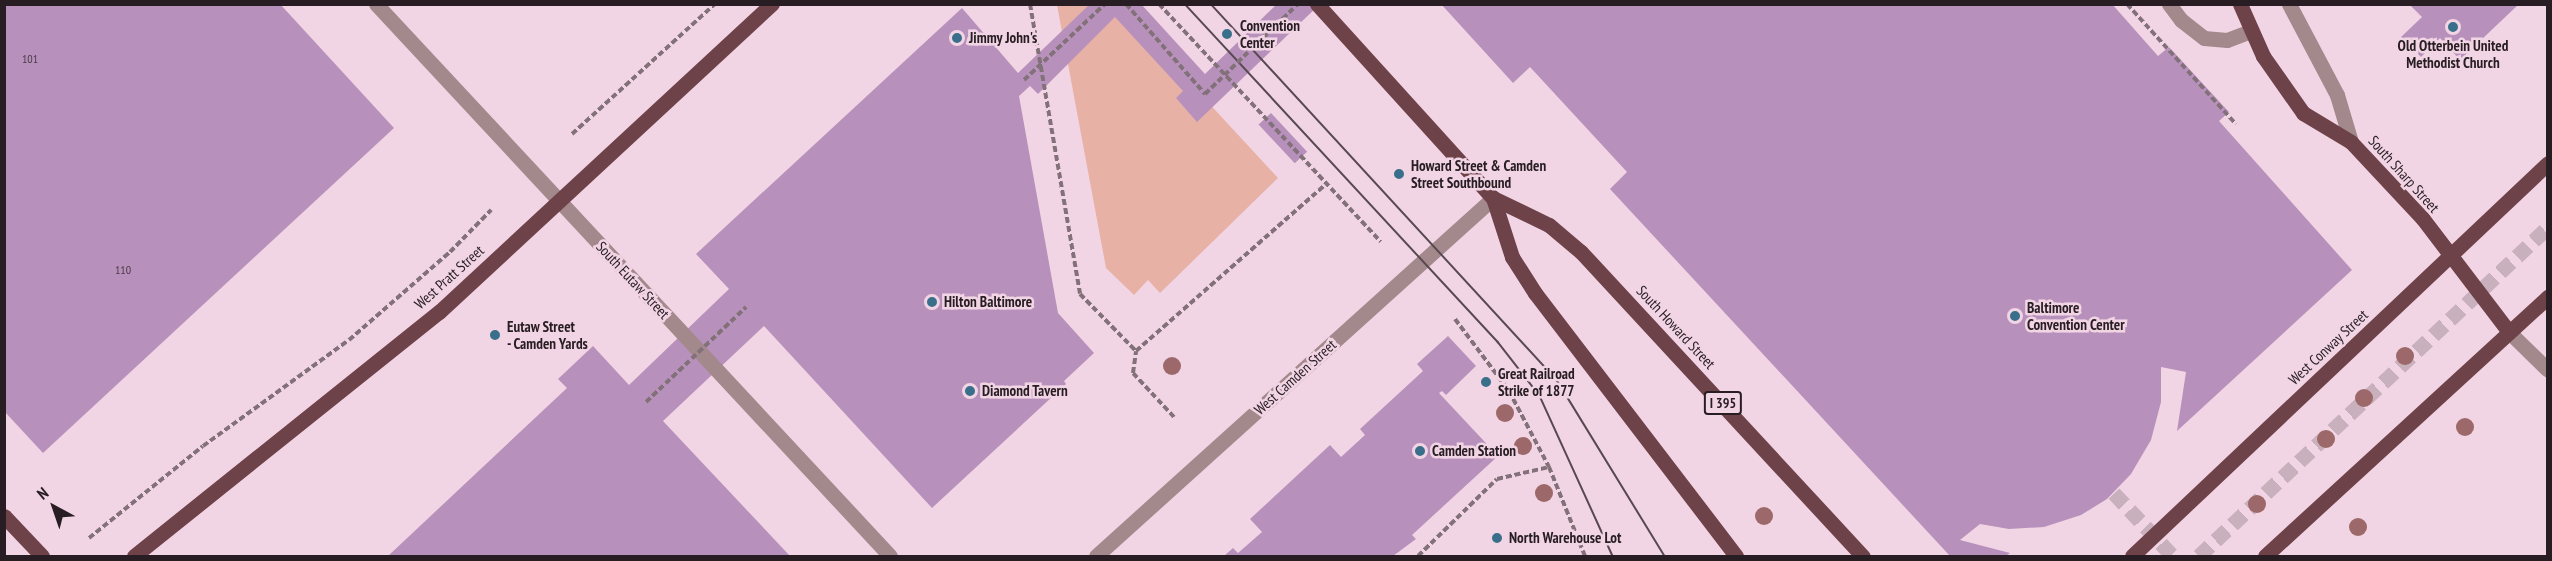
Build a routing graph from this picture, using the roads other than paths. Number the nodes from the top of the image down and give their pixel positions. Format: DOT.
graph roads {
  1 [pos="376,4"];
  2 [pos="772,4"];
  3 [pos="1317,4"];
  4 [pos="2169,4"];
  5 [pos="2240,4"];
  6 [pos="2289,4"];
  7 [pos="2251,31"];
  8 [pos="2351,142"];
  9 [pos="2547,163"];
  10 [pos="1493,198"];
  11 [pos="560,199"];
  12 [pos="2450,258"];
  13 [pos="2547,297"];
  14 [pos="2509,332"];
  15 [pos="2547,369"];
  16 [pos="4,516"];
  17 [pos="42,556"];
  18 [pos="134,556"];
  19 [pos="890,556"];
  20 [pos="1096,556"];
  21 [pos="1736,556"];
  22 [pos="1863,556"];
  23 [pos="2132,556"];
  24 [pos="2265,556"];
  1 -- 11 [label="street, South Eutaw Street"];
  2 -- 11 [label="main road, West Pratt Street"];
  3 -- 10 [label="main road, South Howard Street"];
  4 -- 7 [label="street"];
  5 -- 7 [label="main road, South Sharp Street"];
  6 -- 8 [label="street"];
  7 -- 8 [label="main road, South Sharp Street"];
  8 -- 12 [label="main road, South Sharp Street"];
  9 -- 12 [label="main road, West Conway Street"];
  10 -- 20 [label="street, West Camden Street"];
  10 -- 21 [label="main road, South Howard Street"];
  10 -- 22 [label="main road, South Howard Street / I 395"];
  11 -- 18 [label="main road, West Pratt Street"];
  11 -- 19 [label="street, South Eutaw Street"];
  12 -- 14 [label="main road, South Sharp Street"];
  12 -- 23 [label="main road, West Conway Street"];
  13 -- 14 [label="main road"];
  14 -- 15 [label="street, South Sharp Street"];
  14 -- 24 [label="main road"];
  16 -- 17 [label="main road"];
}
